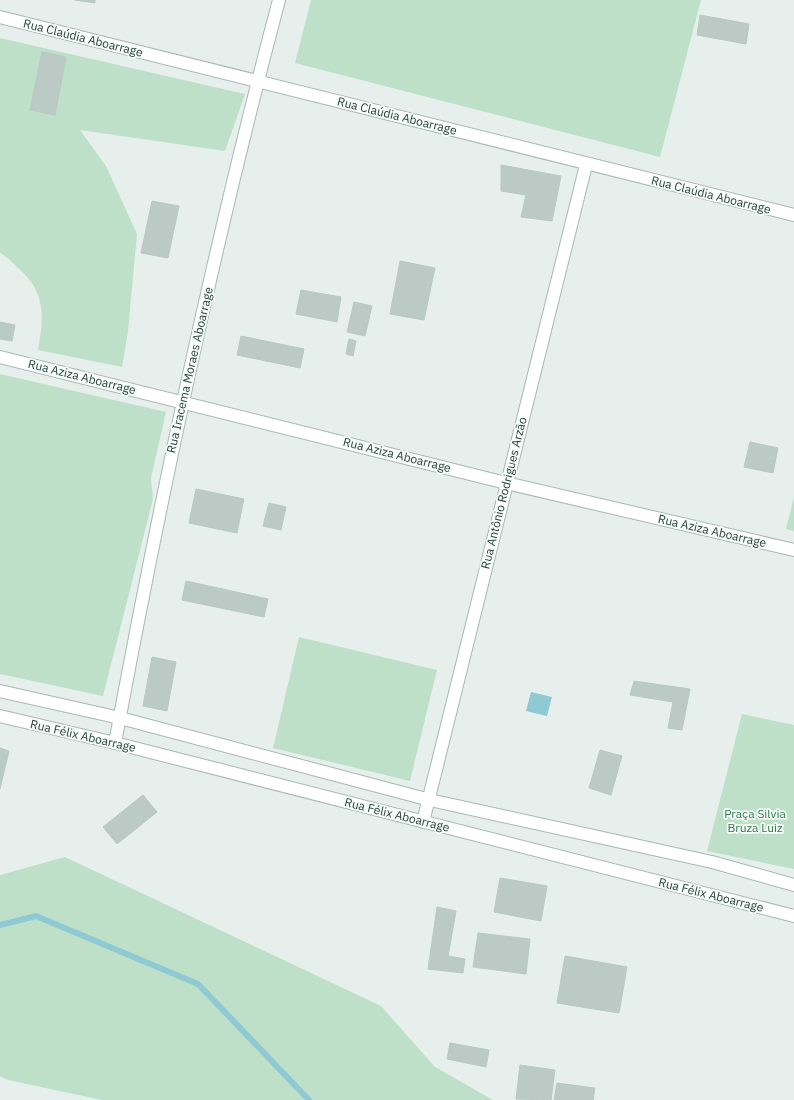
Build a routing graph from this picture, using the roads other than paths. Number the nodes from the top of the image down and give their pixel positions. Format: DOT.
graph roads {
  1 [pos="279,0"];
  2 [pos="0,17"];
  3 [pos="257,80"];
  4 [pos="586,165"];
  5 [pos="794,215"];
  6 [pos="0,357"];
  7 [pos="182,401"];
  8 [pos="506,483"];
  9 [pos="794,550"];
  10 [pos="0,691"];
  11 [pos="0,716"];
  12 [pos="120,718"];
  13 [pos="115,743"];
  14 [pos="430,800"];
  15 [pos="423,822"];
  16 [pos="794,885"];
  17 [pos="794,916"];
  1 -- 3 [label="street, Rua Iracema Moraes Aboarrage"];
  2 -- 3 [label="street, Rua Claúdia Aboarrage"];
  3 -- 4 [label="street, Rua Claúdia Aboarrage"];
  3 -- 7 [label="street, Rua Iracema Moraes Aboarrage"];
  4 -- 5 [label="street, Rua Claúdia Aboarrage"];
  4 -- 8 [label="street, Rua Antônio Rodrigues Arzão"];
  6 -- 7 [label="street, Rua Aziza Aboarrage"];
  7 -- 8 [label="street, Rua Aziza Aboarrage"];
  7 -- 12 [label="street, Rua Iracema Moraes Aboarrage"];
  8 -- 9 [label="street, Rua Aziza Aboarrage"];
  8 -- 14 [label="street, Rua Antônio Rodrigues Arzão"];
  10 -- 12 [label="street, Rua Félix Aboarrage"];
  11 -- 13 [label="street, Rua Félix Aboarrage"];
  12 -- 13 [label="street, Rua Iracema Moraes Aboarrage"];
  12 -- 14 [label="street, Rua Félix Aboarrage"];
  13 -- 15 [label="street, Rua Félix Aboarrage"];
  14 -- 15 [label="street, Rua Antônio Rodrigues Arzão"];
  14 -- 16 [label="street, Rua Félix Aboarrage"];
  15 -- 17 [label="street, Rua Félix Aboarrage"];
}
